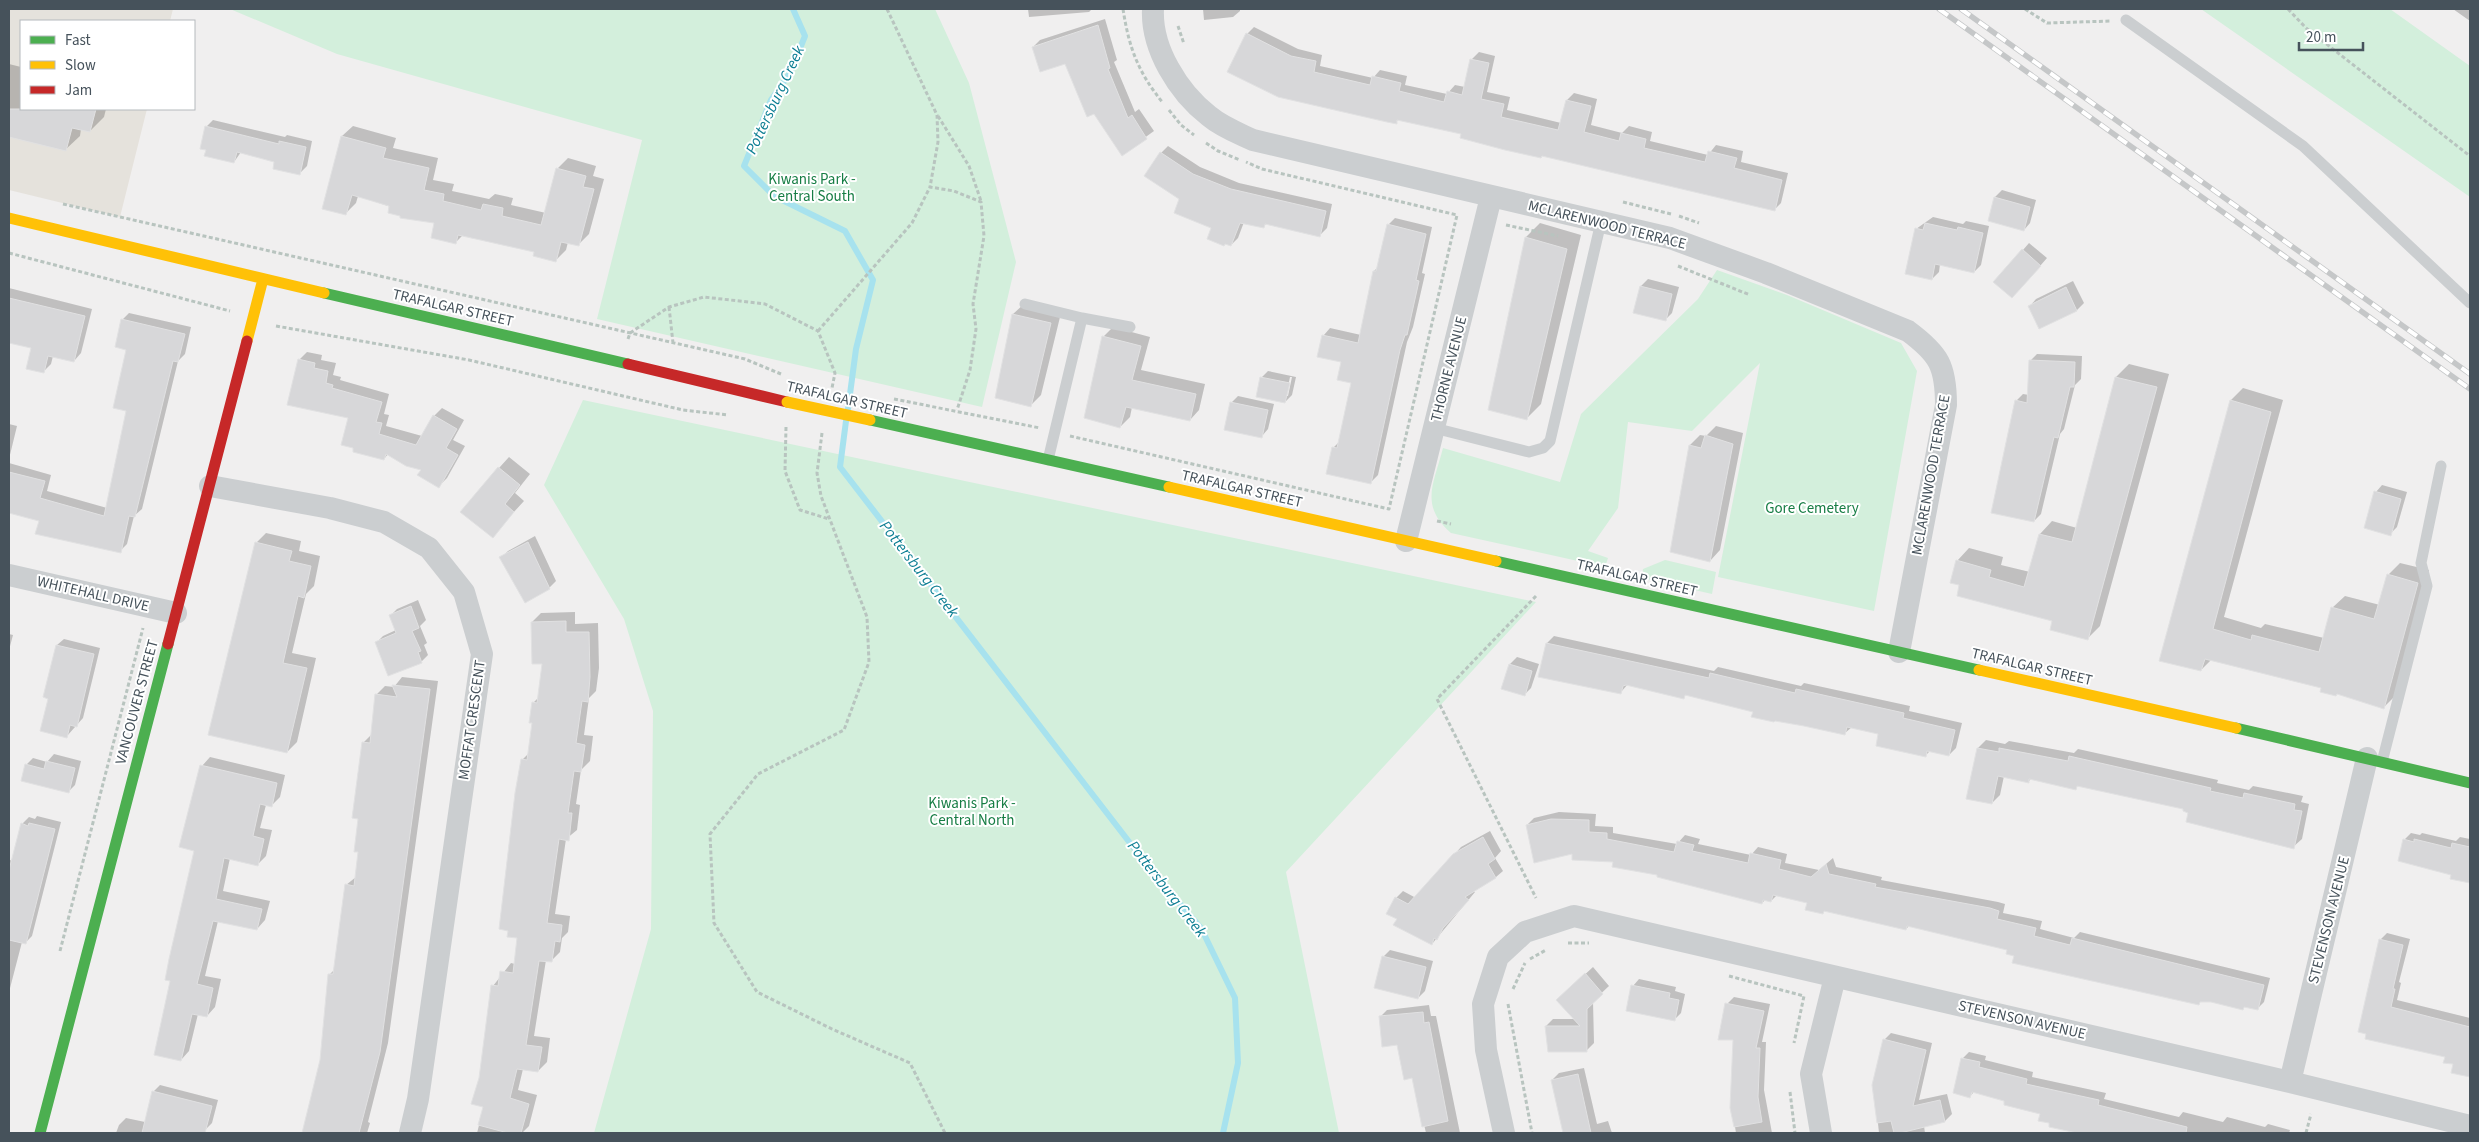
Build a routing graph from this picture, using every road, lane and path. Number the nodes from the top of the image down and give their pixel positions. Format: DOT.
graph roads {
  1 [pos="887,9"];
  2 [pos="1124,9"];
  3 [pos="1153,9"];
  4 [pos="2025,9"];
  5 [pos="2288,9"];
  6 [pos="1175,17"];
  7 [pos="2126,20"];
  8 [pos="1185,50"];
  9 [pos="937,115"];
  10 [pos="1195,135"];
  11 [pos="1203,141"];
  12 [pos="2470,156"];
  13 [pos="930,187"];
  14 [pos="1491,197"];
  15 [pos="55,202"];
  16 [pos="981,202"];
  17 [pos="1622,202"];
  18 [pos="9,218"];
  19 [pos="1486,220"];
  20 [pos="1601,222"];
  21 [pos="1708,227"];
  22 [pos="1559,237"];
  23 [pos="9,253"];
  24 [pos="1674,265"];
  25 [pos="263,279"];
  26 [pos="1750,295"];
  27 [pos="2470,303"];
  28 [pos="1025,304"];
  29 [pos="669,307"];
  30 [pos="231,311"];
  31 [pos="1082,318"];
  32 [pos="271,325"];
  33 [pos="1130,328"];
  34 [pos="818,331"];
  35 [pos="630,333"];
  36 [pos="673,343"];
  37 [pos="622,363"];
  38 [pos="786,376"];
  39 [pos="831,392"];
  40 [pos="889,398"];
  41 [pos="956,410"];
  42 [pos="730,415"];
  43 [pos="786,421"];
  44 [pos="1434,428"];
  45 [pos="823,431"];
  46 [pos="1055,432"];
  47 [pos="1048,460"];
  48 [pos="2441,466"];
  49 [pos="210,486"];
  50 [pos="829,520"];
  51 [pos="1406,541"];
  52 [pos="9,575"];
  53 [pos="1536,596"];
  54 [pos="176,613"];
  55 [pos="134,624"];
  56 [pos="1899,652"];
  57 [pos="2375,760"];
  58 [pos="2470,783"];
  59 [pos="1536,898"];
  60 [pos="1559,942"];
  61 [pos="1594,944"];
  62 [pos="1551,947"];
  63 [pos="58,961"];
  64 [pos="1727,976"];
  65 [pos="1834,977"];
  66 [pos="1511,992"];
  67 [pos="1804,996"];
  68 [pos="1507,1000"];
  69 [pos="2290,1082"];
  70 [pos="2311,1114"];
  71 [pos="2470,1126"];
  72 [pos="40,1133"];
  73 [pos="410,1133"];
  74 [pos="945,1133"];
  75 [pos="1504,1133"];
  76 [pos="1532,1133"];
  77 [pos="1821,1133"];
  78 [pos="2306,1133"];
  1 -- 9 [label="path"];
  2 -- 10 [label="path"];
  3 -- 14 [label="street, MCLARENWOOD TERRACE"];
  4 -- 7 [label="path"];
  5 -- 12 [label="path"];
  6 -- 8 [label="path"];
  7 -- 27 [label="lane"];
  9 -- 13 [label="path"];
  9 -- 16 [label="path"];
  11 -- 46 [label="path"];
  13 -- 16 [label="path"];
  13 -- 34 [label="path"];
  14 -- 19 [label="street, THORNE AVENUE"];
  14 -- 20 [label="street, MCLARENWOOD TERRACE"];
  15 -- 35 [label="path"];
  16 -- 41 [label="path"];
  17 -- 21 [label="path"];
  18 -- 25 [label="main road, TRAFALGAR STREET"];
  19 -- 22 [label="path"];
  19 -- 44 [label="street, THORNE AVENUE"];
  20 -- 44 [label="lane"];
  20 -- 56 [label="street, MCLARENWOOD TERRACE"];
  23 -- 30 [label="path"];
  24 -- 26 [label="path"];
  25 -- 37 [label="main road, TRAFALGAR STREET"];
  25 -- 49 [label="main road, VANCOUVER STREET"];
  28 -- 31 [label="lane"];
  29 -- 34 [label="path"];
  29 -- 35 [label="path"];
  29 -- 36 [label="path"];
  31 -- 33 [label="lane"];
  31 -- 46 [label="lane"];
  32 -- 42 [label="path"];
  34 -- 39 [label="path"];
  35 -- 36 [label="path"];
  35 -- 37 [label="path"];
  36 -- 38 [label="path"];
  37 -- 47 [label="main road, TRAFALGAR STREET, bridge"];
  40 -- 41 [label="path"];
  41 -- 46 [label="path"];
  43 -- 50 [label="path"];
  44 -- 51 [label="street, THORNE AVENUE"];
  45 -- 50 [label="path"];
  46 -- 47 [label="lane"];
  47 -- 51 [label="main road, TRAFALGAR STREET"];
  48 -- 57 [label="lane"];
  49 -- 54 [label="main road, VANCOUVER STREET"];
  49 -- 73 [label="street, MOFFAT CRESCENT"];
  50 -- 74 [label="path"];
  51 -- 56 [label="main road, TRAFALGAR STREET"];
  52 -- 54 [label="street, WHITEHALL DRIVE"];
  53 -- 59 [label="path"];
  54 -- 72 [label="main road, VANCOUVER STREET"];
  55 -- 63 [label="path"];
  56 -- 57 [label="main road, TRAFALGAR STREET"];
  57 -- 58 [label="main road, TRAFALGAR STREET"];
  57 -- 69 [label="street, STEVENSON AVENUE"];
  60 -- 61 [label="path"];
  62 -- 66 [label="path"];
  64 -- 67 [label="path"];
  65 -- 69 [label="street, STEVENSON AVENUE"];
  65 -- 75 [label="street, STEVENSON AVENUE"];
  65 -- 77 [label="street"];
  68 -- 76 [label="path"];
  69 -- 71 [label="street, STEVENSON AVENUE"];
  70 -- 78 [label="path"];
}
